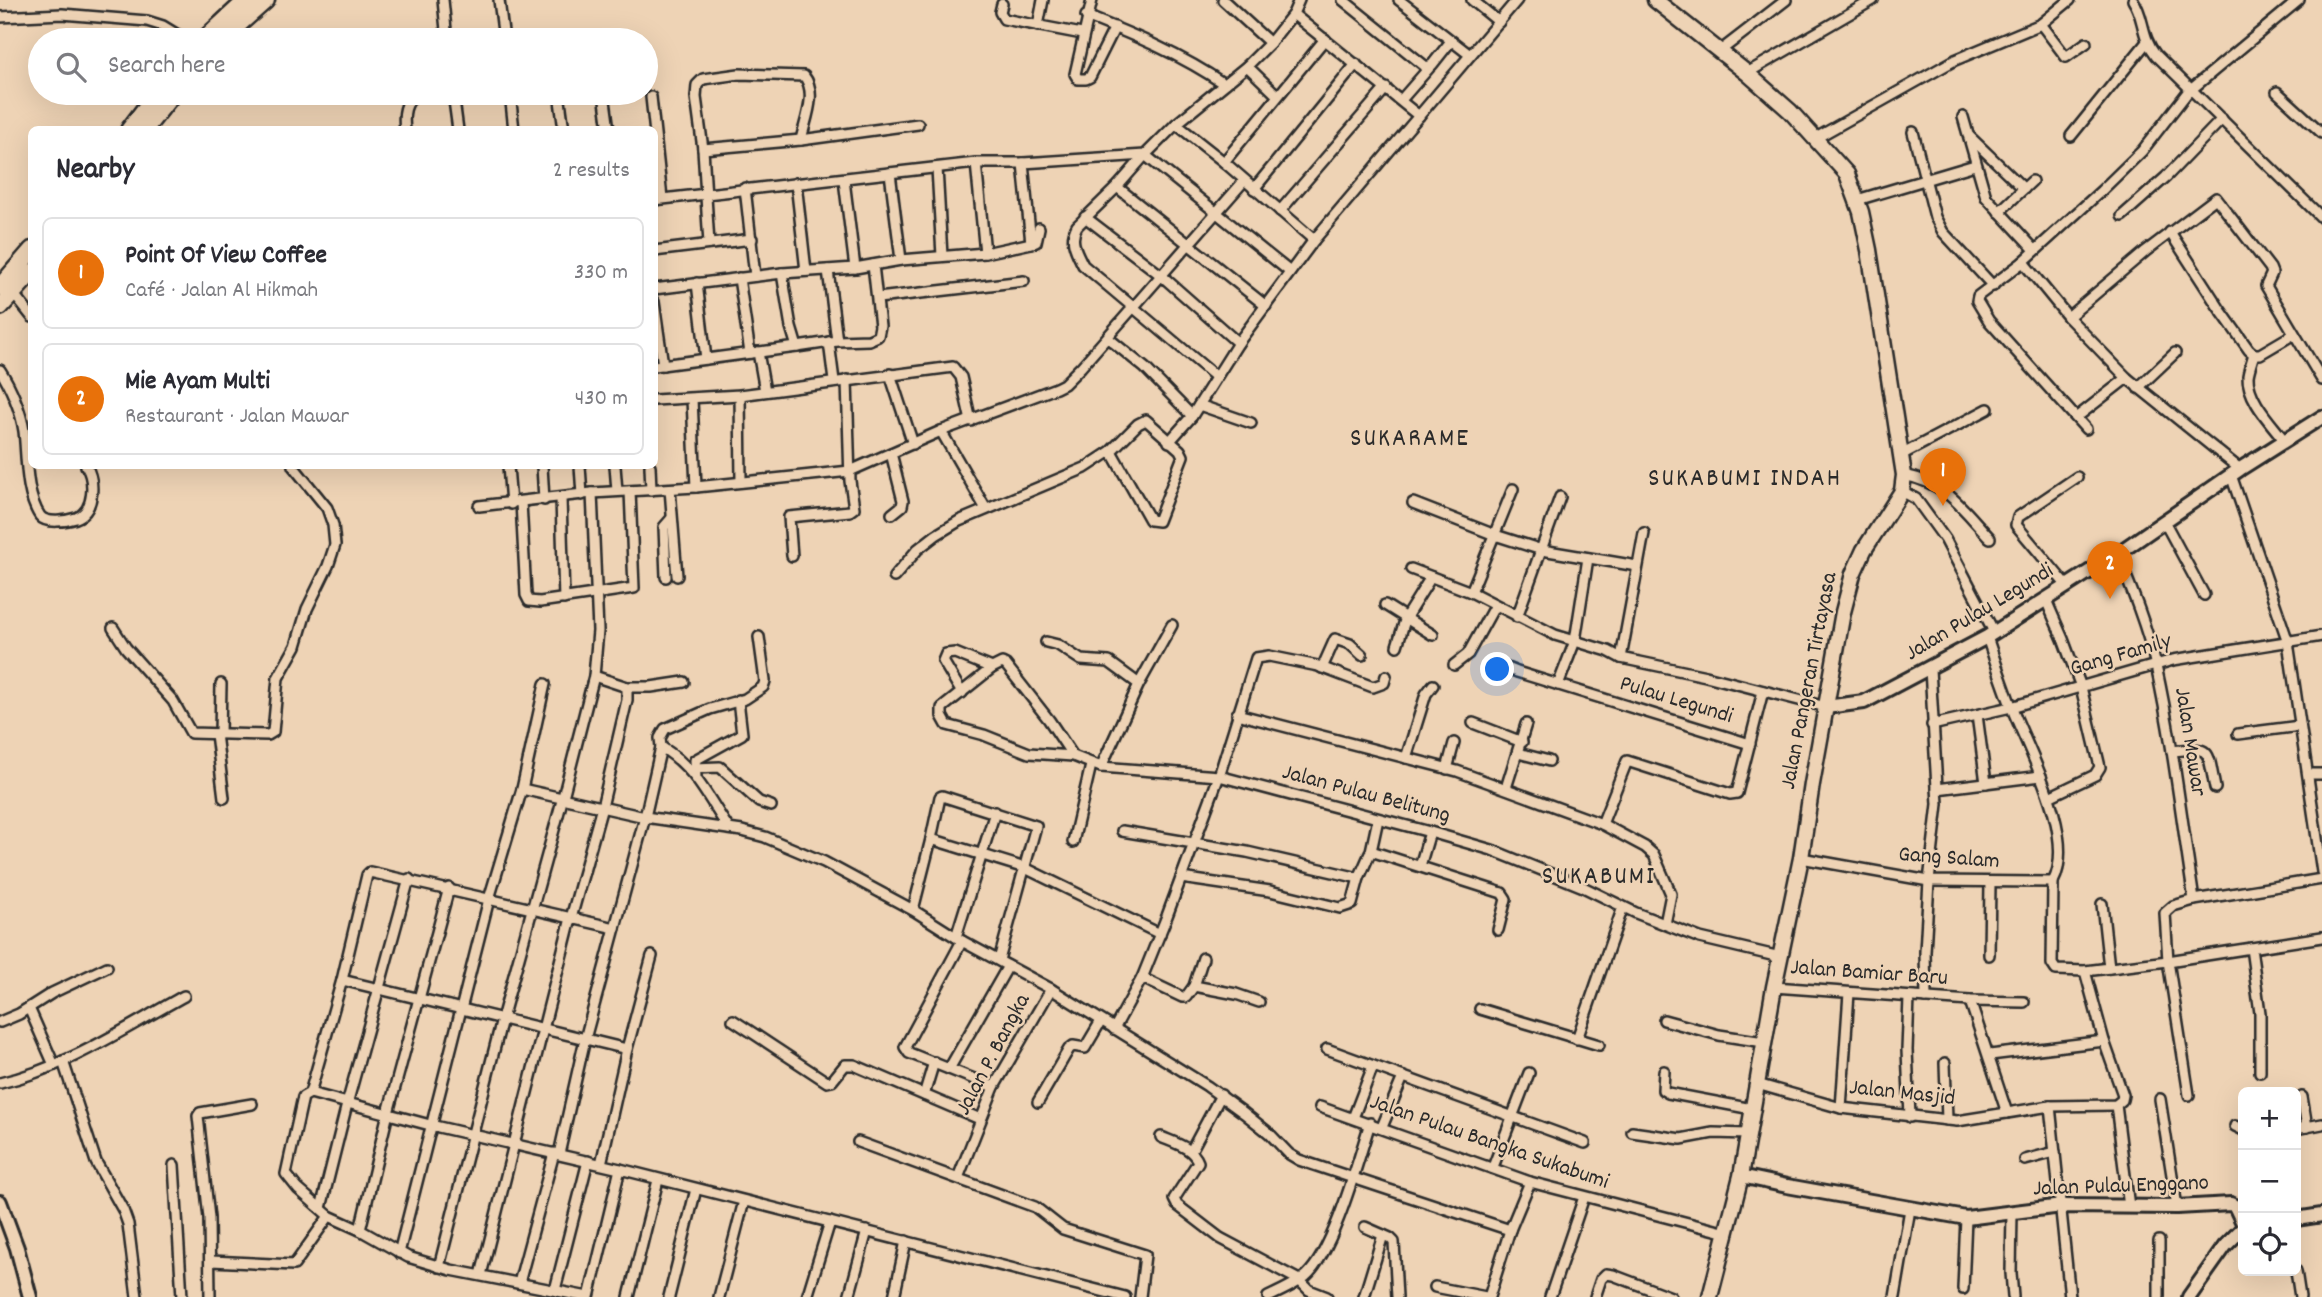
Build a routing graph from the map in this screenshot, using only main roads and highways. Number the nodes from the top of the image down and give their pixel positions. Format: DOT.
graph roads {
  1 [pos="247,0"];
  2 [pos="266,0"];
  3 [pos="1655,0"];
  4 [pos="217,28"];
  5 [pos="234,28"];
  6 [pos="148,105"];
  7 [pos="164,105"];
  8 [pos="132,126"];
  9 [pos="147,126"];
  10 [pos="28,256"];
  11 [pos="28,275"];
  12 [pos="7,290"];
  13 [pos="0,307"];
  14 [pos="1710,1297"];
  1 -- 4 [label="highway"];
  2 -- 5 [label="highway"];
  3 -- 14 [label="main road, Jalan Pangeran Tirtayasa"];
  6 -- 8 [label="highway"];
  7 -- 9 [label="highway"];
  10 -- 12 [label="highway"];
  11 -- 12 [label="highway"];
  12 -- 13 [label="highway"];
}
